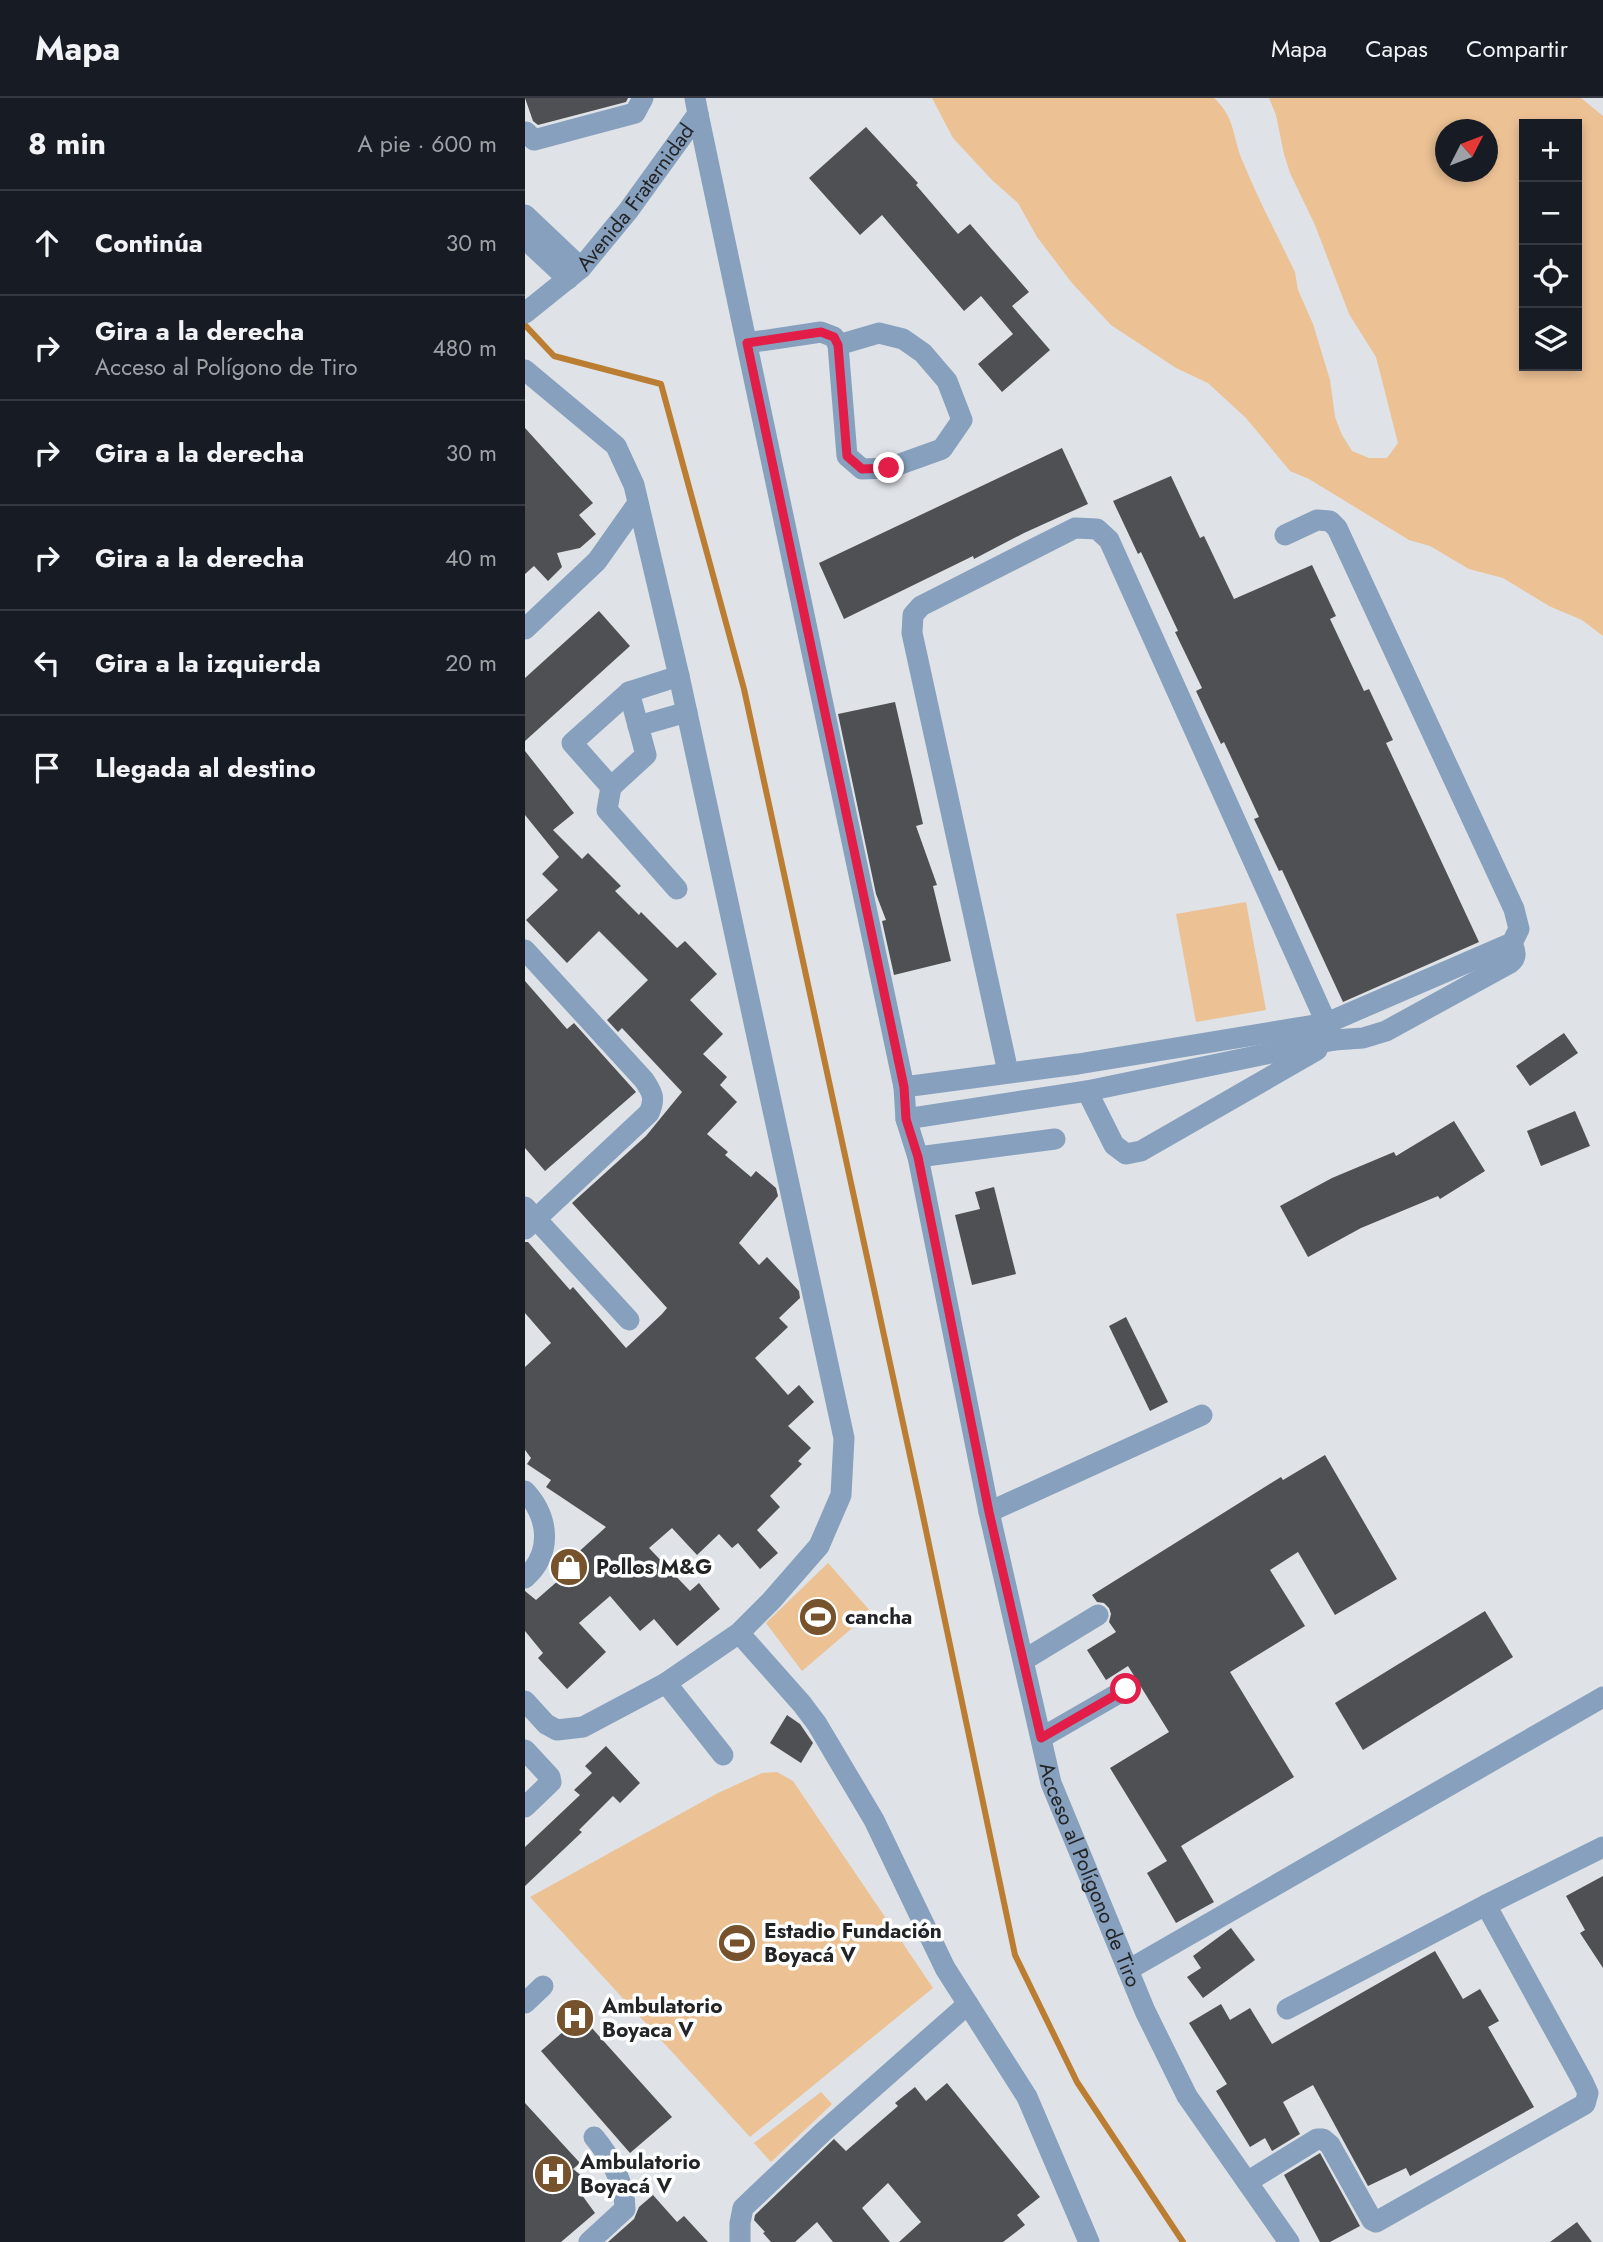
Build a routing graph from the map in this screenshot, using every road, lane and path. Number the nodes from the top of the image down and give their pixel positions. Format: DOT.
graph roads {
  1 [pos="643,98"];
  2 [pos="697,106"];
  3 [pos="526,132"];
  4 [pos="525,215"];
  5 [pos="525,239"];
  6 [pos="564,281"];
  7 [pos="525,313"];
  8 [pos="747,343"];
  9 [pos="838,345"];
  10 [pos="525,370"];
  11 [pos="638,503"];
  12 [pos="1285,535"];
  13 [pos="525,629"];
  14 [pos="679,676"];
  15 [pos="629,692"];
  16 [pos="687,712"];
  17 [pos="638,726"];
  18 [pos="611,787"];
  19 [pos="677,890"];
  20 [pos="1511,943"];
  21 [pos="525,950"];
  22 [pos="1331,1032"];
  23 [pos="1007,1072"];
  24 [pos="904,1087"];
  25 [pos="1087,1091"];
  26 [pos="906,1119"];
  27 [pos="1055,1139"];
  28 [pos="918,1157"];
  29 [pos="529,1218"];
  30 [pos="629,1320"];
  31 [pos="1202,1415"];
  32 [pos="525,1491"];
  33 [pos="989,1512"];
  34 [pos="525,1578"];
  35 [pos="1098,1615"];
  36 [pos="739,1633"];
  37 [pos="1024,1660"];
  38 [pos="666,1683"];
  39 [pos="1126,1689"];
  40 [pos="1603,1697"];
  41 [pos="525,1701"];
  42 [pos="1041,1738"];
  43 [pos="525,1750"];
  44 [pos="723,1755"];
  45 [pos="525,1807"];
  46 [pos="1603,1847"];
  47 [pos="1486,1905"];
  48 [pos="1128,1970"];
  49 [pos="543,1986"];
  50 [pos="525,2003"];
  51 [pos="968,2004"];
  52 [pos="1287,2009"];
  53 [pos="594,2137"];
  54 [pos="1247,2182"];
  55 [pos="589,2242"];
  56 [pos="740,2242"];
  57 [pos="1090,2242"];
  58 [pos="1289,2242"];
  1 -- 3 [label="street"];
  2 -- 6 [label="street, Avenida Fraternidad"];
  2 -- 8 [label="street, Acceso al Polígono de Tiro"];
  4 -- 6 [label="street"];
  5 -- 6 [label="street"];
  6 -- 7 [label="street, Avenida Fraternidad"];
  8 -- 9 [label="street"];
  8 -- 24 [label="street, Acceso al Polígono de Tiro"];
  9 -- 9 [label="street"];
  10 -- 11 [label="street"];
  11 -- 13 [label="street"];
  11 -- 14 [label="street"];
  12 -- 20 [label="street"];
  14 -- 15 [label="street"];
  14 -- 16 [label="street"];
  15 -- 17 [label="street"];
  15 -- 18 [label="street"];
  16 -- 17 [label="street"];
  16 -- 36 [label="street"];
  17 -- 18 [label="street"];
  18 -- 19 [label="street"];
  20 -- 22 [label="street"];
  20 -- 22 [label="street"];
  21 -- 29 [label="street"];
  22 -- 23 [label="street"];
  22 -- 23 [label="street"];
  22 -- 25 [label="street"];
  22 -- 25 [label="street"];
  23 -- 24 [label="street"];
  24 -- 26 [label="street, Acceso al Polígono de Tiro"];
  25 -- 26 [label="street"];
  26 -- 28 [label="street, Acceso al Polígono de Tiro"];
  27 -- 28 [label="street"];
  28 -- 33 [label="street, Acceso al Polígono de Tiro"];
  29 -- 30 [label="street"];
  31 -- 33 [label="street"];
  32 -- 34 [label="street"];
  33 -- 37 [label="street, Acceso al Polígono de Tiro"];
  35 -- 37 [label="street"];
  36 -- 38 [label="street"];
  36 -- 51 [label="street"];
  37 -- 42 [label="street, Acceso al Polígono de Tiro"];
  38 -- 41 [label="street"];
  38 -- 44 [label="street"];
  39 -- 42 [label="street"];
  40 -- 48 [label="street"];
  42 -- 48 [label="street, Acceso al Polígono de Tiro"];
  43 -- 45 [label="street"];
  46 -- 47 [label="street"];
  47 -- 52 [label="street"];
  47 -- 54 [label="street"];
  48 -- 54 [label="street, Acceso al Polígono de Tiro"];
  49 -- 50 [label="street"];
  51 -- 56 [label="street"];
  51 -- 57 [label="street"];
  53 -- 55 [label="street"];
  54 -- 58 [label="street, Acceso al Polígono de Tiro"];
}
